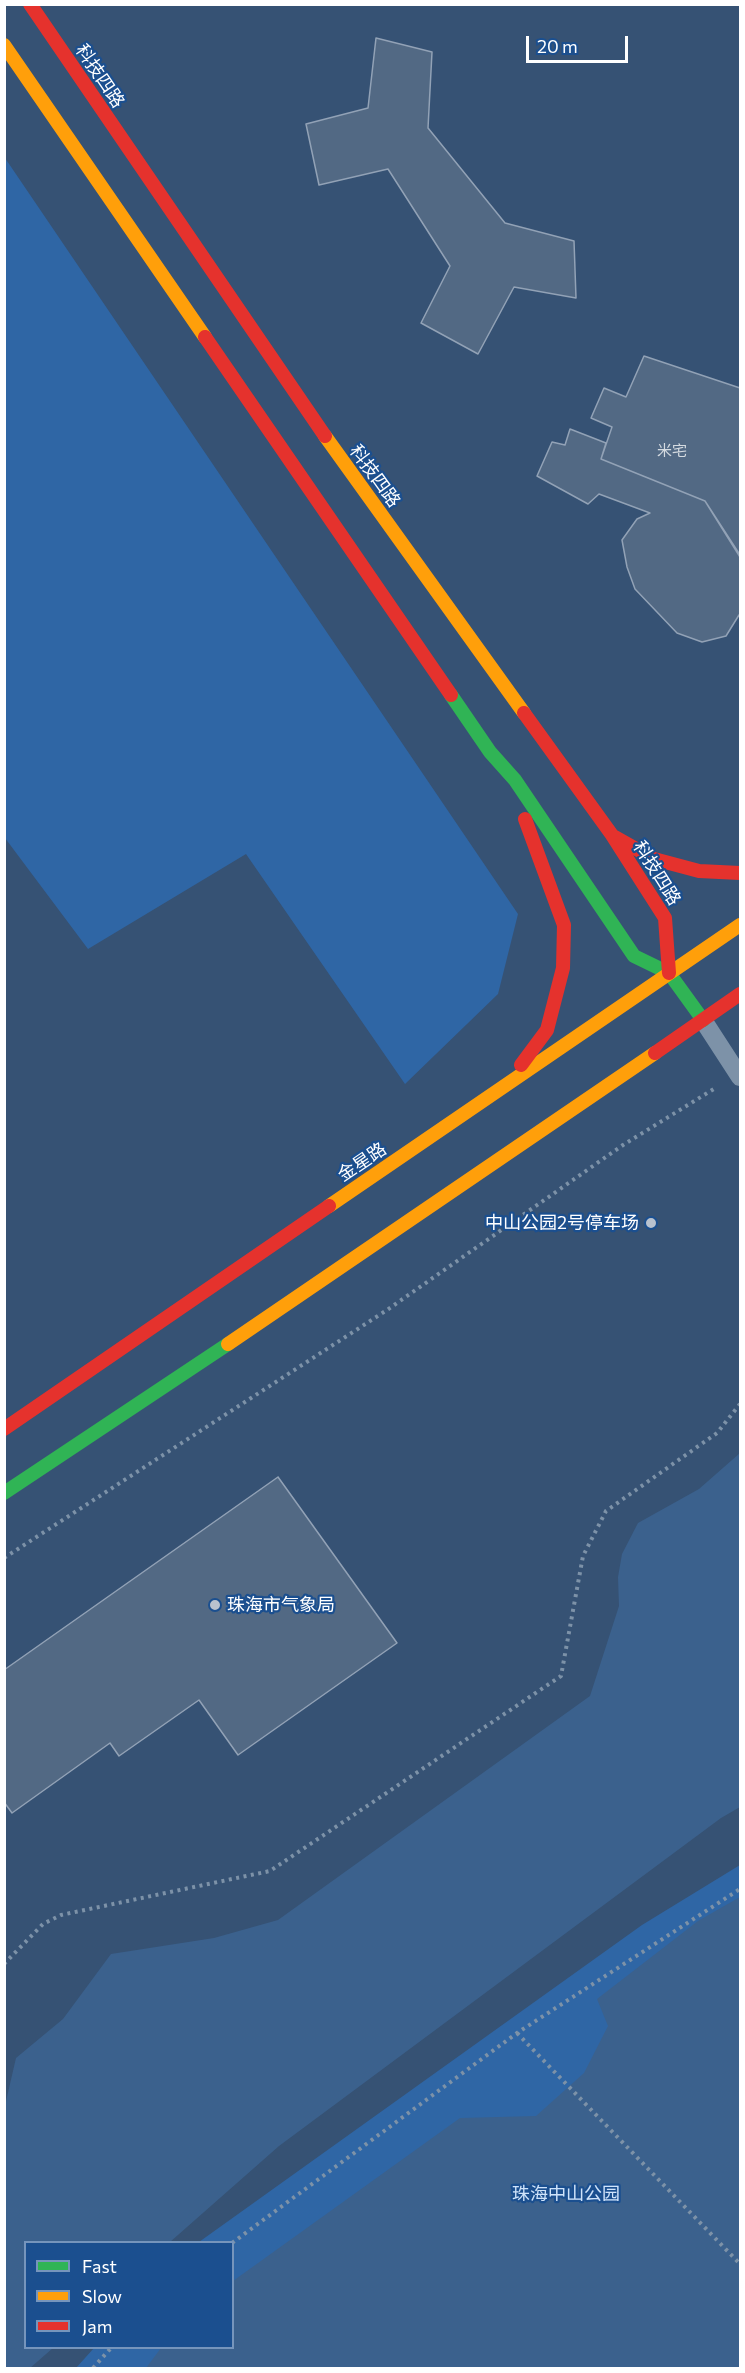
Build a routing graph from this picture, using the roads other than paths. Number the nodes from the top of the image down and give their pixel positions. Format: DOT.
graph roads {
  1 [pos="30,4"];
  2 [pos="4,45"];
  3 [pos="490,752"];
  4 [pos="612,835"];
  5 [pos="741,873"];
  6 [pos="741,925"];
  7 [pos="669,973"];
  8 [pos="741,994"];
  9 [pos="703,1020"];
  10 [pos="740,1075"];
  11 [pos="506,1086"];
  12 [pos="4,1430"];
  13 [pos="4,1492"];
  1 -- 4 [label="street, 科技四路"];
  2 -- 3 [label="street"];
  3 -- 7 [label="street"];
  3 -- 11 [label="street"];
  4 -- 5 [label="street"];
  4 -- 7 [label="street, 科技四路"];
  6 -- 7 [label="street, 金星路"];
  7 -- 9 [label="street"];
  7 -- 11 [label="street, 金星路"];
  8 -- 9 [label="street"];
  9 -- 10 [label="lane"];
  9 -- 13 [label="street"];
  11 -- 12 [label="street, 金星路"];
}
